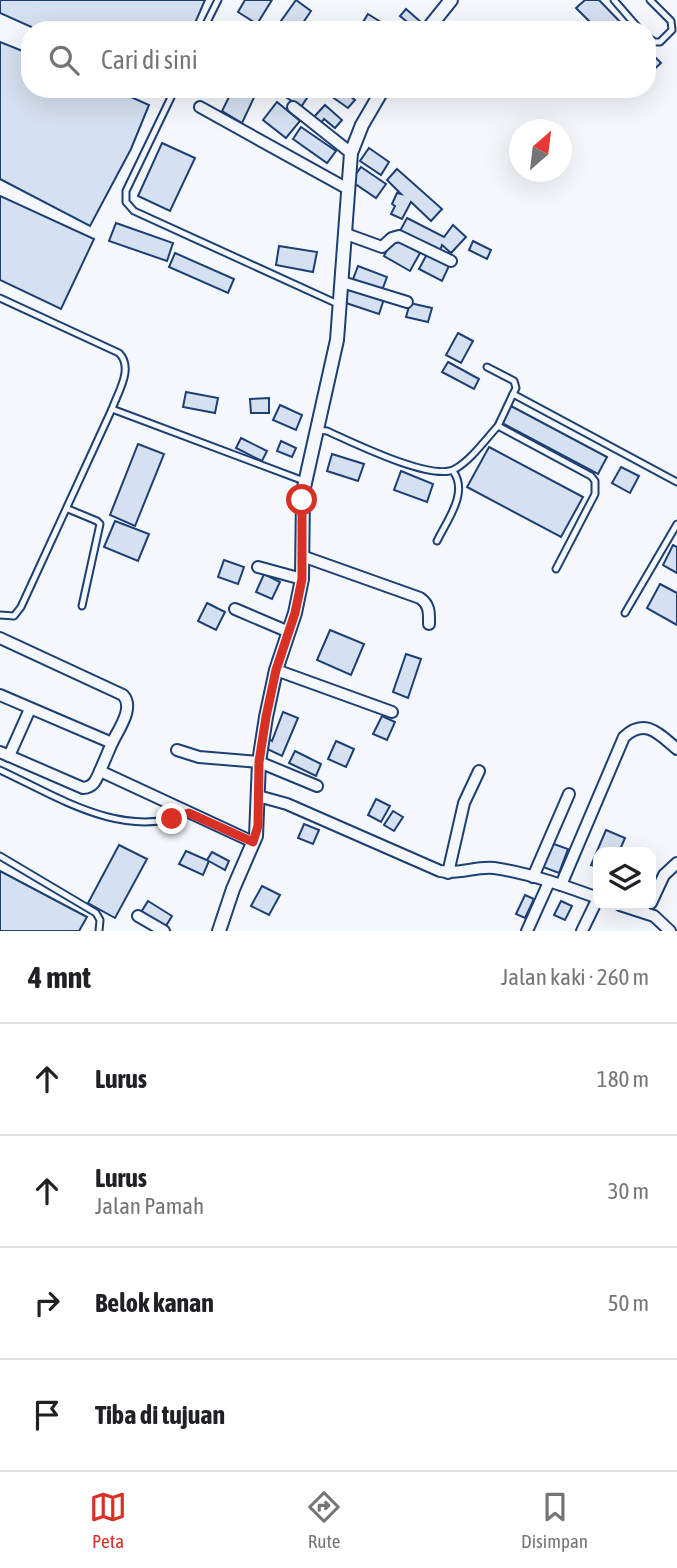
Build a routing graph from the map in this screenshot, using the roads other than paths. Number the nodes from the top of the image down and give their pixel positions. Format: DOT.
graph roads {
  1 [pos="218,0"];
  2 [pos="452,0"];
  3 [pos="614,0"];
  4 [pos="650,0"];
  5 [pos="208,21"];
  6 [pos="434,21"];
  7 [pos="632,21"];
  8 [pos="656,42"];
  9 [pos="170,98"];
  10 [pos="377,98"];
  11 [pos="200,107"];
  12 [pos="293,107"];
  13 [pos="351,153"];
  14 [pos="348,189"];
  15 [pos="346,234"];
  16 [pos="451,261"];
  17 [pos="342,282"];
  18 [pos="0,298"];
  19 [pos="407,302"];
  20 [pos="340,305"];
  21 [pos="487,367"];
  22 [pos="513,394"];
  23 [pos="112,409"];
  24 [pos="498,426"];
  25 [pos="318,430"];
  26 [pos="453,471"];
  27 [pos="304,481"];
  28 [pos="677,482"];
  29 [pos="68,509"];
  30 [pos="677,524"];
  31 [pos="437,541"];
  32 [pos="302,556"];
  33 [pos="257,567"];
  34 [pos="556,569"];
  35 [pos="302,579"];
  36 [pos="82,606"];
  37 [pos="235,608"];
  38 [pos="625,614"];
  39 [pos="0,615"];
  40 [pos="429,624"];
  41 [pos="289,632"];
  42 [pos="0,638"];
  43 [pos="276,670"];
  44 [pos="0,695"];
  45 [pos="30,709"];
  46 [pos="392,712"];
  47 [pos="112,743"];
  48 [pos="677,749"];
  49 [pos="177,750"];
  50 [pos="5,754"];
  51 [pos="259,762"];
  52 [pos="0,770"];
  53 [pos="100,771"];
  54 [pos="479,771"];
  55 [pos="317,786"];
  56 [pos="569,794"];
  57 [pos="258,796"];
  58 [pos="189,813"];
  59 [pos="253,842"];
  60 [pos="0,856"];
  61 [pos="677,863"];
  62 [pos="448,873"];
  63 [pos="533,877"];
  64 [pos="555,883"];
  65 [pos="656,892"];
  66 [pos="593,896"];
  67 [pos="593,908"];
  68 [pos="651,910"];
  69 [pos="138,916"];
  70 [pos="99,931"];
  71 [pos="164,931"];
  72 [pos="219,931"];
  73 [pos="527,931"];
  74 [pos="582,931"];
  75 [pos="670,931"];
  1 -- 5 [label="lane"];
  2 -- 6 [label="street"];
  3 -- 7 [label="lane"];
  4 -- 8 [label="lane"];
  9 -- 20 [label="lane"];
  10 -- 13 [label="street"];
  11 -- 14 [label="street"];
  12 -- 13 [label="street"];
  13 -- 14 [label="street"];
  14 -- 15 [label="street"];
  15 -- 16 [label="street"];
  15 -- 17 [label="street"];
  17 -- 19 [label="street"];
  17 -- 20 [label="street"];
  18 -- 23 [label="lane"];
  20 -- 25 [label="street"];
  21 -- 22 [label="lane"];
  22 -- 24 [label="lane"];
  22 -- 28 [label="lane"];
  23 -- 27 [label="lane"];
  23 -- 29 [label="lane"];
  24 -- 26 [label="lane"];
  24 -- 34 [label="lane"];
  25 -- 26 [label="lane"];
  25 -- 27 [label="street"];
  26 -- 31 [label="lane"];
  27 -- 32 [label="street"];
  29 -- 36 [label="lane"];
  29 -- 39 [label="lane"];
  30 -- 38 [label="lane"];
  32 -- 35 [label="street"];
  32 -- 40 [label="street"];
  33 -- 35 [label="street"];
  35 -- 41 [label="street"];
  37 -- 41 [label="street"];
  41 -- 43 [label="street"];
  42 -- 47 [label="street"];
  43 -- 46 [label="street"];
  43 -- 51 [label="street"];
  44 -- 45 [label="street"];
  45 -- 47 [label="street"];
  45 -- 50 [label="street"];
  47 -- 53 [label="street"];
  48 -- 64 [label="street"];
  49 -- 51 [label="street"];
  50 -- 53 [label="street"];
  51 -- 55 [label="street"];
  51 -- 57 [label="street"];
  52 -- 58 [label="lane"];
  53 -- 58 [label="street"];
  54 -- 62 [label="street"];
  56 -- 63 [label="street"];
  57 -- 59 [label="street"];
  57 -- 62 [label="street"];
  58 -- 59 [label="street"];
  59 -- 72 [label="street"];
  60 -- 70 [label="lane"];
  61 -- 65 [label="street"];
  62 -- 63 [label="street"];
  63 -- 64 [label="street"];
  64 -- 66 [label="street"];
  64 -- 73 [label="street"];
  67 -- 74 [label="street"];
  68 -- 75 [label="street"];
  69 -- 71 [label="street"];
}
